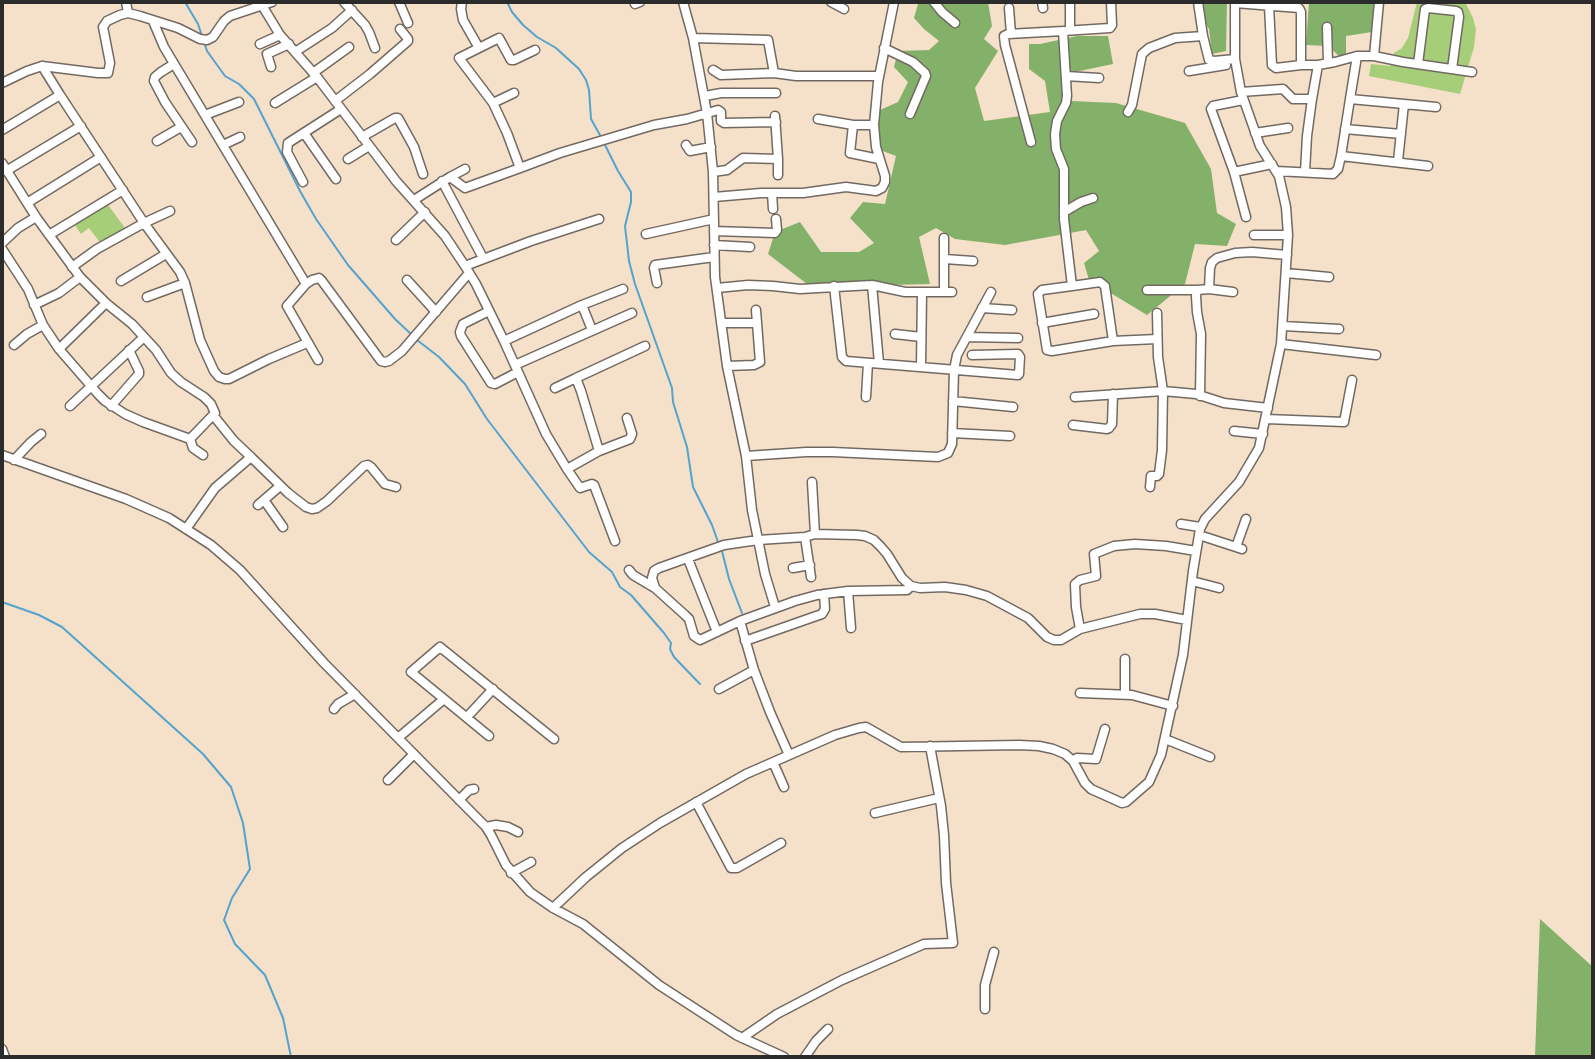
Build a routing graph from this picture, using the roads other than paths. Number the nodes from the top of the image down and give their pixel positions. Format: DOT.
graph roads {
  1 [pos="127,2"];
  2 [pos="272,2"];
  3 [pos="344,2"];
  4 [pos="399,2"];
  5 [pos="462,2"];
  6 [pos="684,2"];
  7 [pos="831,2"];
  8 [pos="894,2"];
  9 [pos="934,2"];
  10 [pos="1070,2"];
  11 [pos="1111,2"];
  12 [pos="1198,2"];
  13 [pos="1379,2"];
  14 [pos="1235,3"];
  15 [pos="261,4"];
  16 [pos="1269,6"];
  17 [pos="1009,8"];
  18 [pos="844,9"];
  19 [pos="352,10"];
  20 [pos="128,13"];
  21 [pos="153,21"];
  22 [pos="408,23"];
  23 [pos="955,23"];
  24 [pos="1327,27"];
  25 [pos="400,29"];
  26 [pos="1067,30"];
  27 [pos="1011,34"];
  28 [pos="281,35"];
  29 [pos="1203,36"];
  30 [pos="693,38"];
  31 [pos="260,44"];
  32 [pos="349,47"];
  33 [pos="292,48"];
  34 [pos="375,48"];
  35 [pos="479,48"];
  36 [pos="884,48"];
  37 [pos="535,50"];
  38 [pos="1357,56"];
  39 [pos="1374,56"];
  40 [pos="1236,61"];
  41 [pos="174,64"];
  42 [pos="1328,64"];
  43 [pos="1418,64"];
  44 [pos="1301,65"];
  45 [pos="1318,65"];
  46 [pos="42,66"];
  47 [pos="271,67"];
  48 [pos="1452,69"];
  49 [pos="713,71"];
  50 [pos="1189,71"];
  51 [pos="1472,72"];
  52 [pos="774,74"];
  53 [pos="315,75"];
  54 [pos="879,76"];
  55 [pos="1066,76"];
  56 [pos="1099,78"];
  57 [pos="2,83"];
  58 [pos="514,93"];
  59 [pos="776,93"];
  60 [pos="60,95"];
  61 [pos="705,96"];
  62 [pos="1242,96"];
  63 [pos="1312,99"];
  64 [pos="1350,99"];
  65 [pos="335,101"];
  66 [pos="239,102"];
  67 [pos="275,103"];
  68 [pos="493,103"];
  69 [pos="1404,104"];
  70 [pos="1436,107"];
  71 [pos="341,109"];
  72 [pos="1128,112"];
  73 [pos="708,113"];
  74 [pos="910,114"];
  75 [pos="205,115"];
  76 [pos="818,119"];
  77 [pos="853,125"];
  78 [pos="874,125"];
  79 [pos="80,126"];
  80 [pos="181,127"];
  81 [pos="1288,128"];
  82 [pos="1345,129"];
  83 [pos="2,130"];
  84 [pos="304,133"];
  85 [pos="1255,134"];
  86 [pos="1401,134"];
  87 [pos="362,136"];
  88 [pos="240,137"];
  89 [pos="157,141"];
  90 [pos="192,142"];
  91 [pos="1031,142"];
  92 [pos="223,145"];
  93 [pos="686,145"];
  94 [pos="369,146"];
  95 [pos="711,147"];
  96 [pos="1341,156"];
  97 [pos="101,157"];
  98 [pos="348,159"];
  99 [pos="778,159"];
  100 [pos="879,159"];
  101 [pos="1398,161"];
  102 [pos="1429,166"];
  103 [pos="4,167"];
  104 [pos="1275,167"];
  105 [pos="520,168"];
  106 [pos="465,169"];
  107 [pos="1234,172"];
  108 [pos="1305,172"];
  109 [pos="713,173"];
  110 [pos="422,174"];
  111 [pos="778,175"];
  112 [pos="336,179"];
  113 [pos="446,179"];
  114 [pos="303,182"];
  115 [pos="123,190"];
  116 [pos="772,193"];
  117 [pos="714,197"];
  118 [pos="1093,198"];
  119 [pos="414,200"];
  120 [pos="27,203"];
  121 [pos="772,209"];
  122 [pos="170,211"];
  123 [pos="425,212"];
  124 [pos="1064,212"];
  125 [pos="36,217"];
  126 [pos="1246,217"];
  127 [pos="599,219"];
  128 [pos="714,219"];
  129 [pos="776,219"];
  130 [pos="144,223"];
  131 [pos="714,231"];
  132 [pos="646,234"];
  133 [pos="50,235"];
  134 [pos="1254,235"];
  135 [pos="1288,235"];
  136 [pos="944,238"];
  137 [pos="396,240"];
  138 [pos="2,243"];
  139 [pos="714,245"];
  140 [pos="750,247"];
  141 [pos="2,249"];
  142 [pos="166,254"];
  143 [pos="1287,255"];
  144 [pos="714,257"];
  145 [pos="483,258"];
  146 [pos="945,259"];
  147 [pos="973,261"];
  148 [pos="72,267"];
  149 [pos="467,269"];
  150 [pos="1286,273"];
  151 [pos="80,277"];
  152 [pos="1329,277"];
  153 [pos="407,280"];
  154 [pos="121,281"];
  155 [pos="185,283"];
  156 [pos="657,283"];
  157 [pos="306,284"];
  158 [pos="872,285"];
  159 [pos="834,286"];
  160 [pos="1072,286"];
  161 [pos="717,288"];
  162 [pos="623,289"];
  163 [pos="1209,289"];
  164 [pos="1147,290"];
  165 [pos="1197,290"];
  166 [pos="922,292"];
  167 [pos="992,292"];
  168 [pos="1233,292"];
  169 [pos="147,297"];
  170 [pos="106,303"];
  171 [pos="34,305"];
  172 [pos="582,305"];
  173 [pos="982,308"];
  174 [pos="756,310"];
  175 [pos="1012,310"];
  176 [pos="489,311"];
  177 [pos="436,312"];
  178 [pos="632,313"];
  179 [pos="1157,313"];
  180 [pos="1094,314"];
  181 [pos="721,323"];
  182 [pos="757,323"];
  183 [pos="1042,323"];
  184 [pos="44,325"];
  185 [pos="1283,326"];
  186 [pos="1339,329"];
  187 [pos="592,330"];
  188 [pos="895,334"];
  189 [pos="144,337"];
  190 [pos="921,337"];
  191 [pos="967,337"];
  192 [pos="1018,338"];
  193 [pos="1157,339"];
  194 [pos="504,341"];
  195 [pos="1113,341"];
  196 [pos="307,343"];
  197 [pos="1282,344"];
  198 [pos="14,345"];
  199 [pos="645,346"];
  200 [pos="59,349"];
  201 [pos="129,349"];
  202 [pos="972,355"];
  203 [pos="1376,355"];
  204 [pos="318,360"];
  205 [pos="868,363"];
  206 [pos="878,363"];
  207 [pos="727,366"];
  208 [pos="921,367"];
  209 [pos="516,369"];
  210 [pos="954,370"];
  211 [pos="576,378"];
  212 [pos="1352,380"];
  213 [pos="91,387"];
  214 [pos="555,388"];
  215 [pos="1163,391"];
  216 [pos="1113,394"];
  217 [pos="1200,396"];
  218 [pos="866,397"];
  219 [pos="1075,397"];
  220 [pos="953,401"];
  221 [pos="70,406"];
  222 [pos="111,406"];
  223 [pos="1013,407"];
  224 [pos="1268,408"];
  225 [pos="213,415"];
  226 [pos="627,418"];
  227 [pos="1266,419"];
  228 [pos="1073,425"];
  229 [pos="1234,431"];
  230 [pos="952,433"];
  231 [pos="41,434"];
  232 [pos="1263,434"];
  233 [pos="1010,436"];
  234 [pos="190,439"];
  235 [pos="599,451"];
  236 [pos="2,455"];
  237 [pos="203,455"];
  238 [pos="746,456"];
  239 [pos="251,457"];
  240 [pos="14,460"];
  241 [pos="567,469"];
  242 [pos="812,482"];
  243 [pos="280,486"];
  244 [pos="396,487"];
  245 [pos="1150,487"];
  246 [pos="1246,519"];
  247 [pos="1181,524"];
  248 [pos="283,527"];
  249 [pos="186,529"];
  250 [pos="1200,531"];
  251 [pos="815,534"];
  252 [pos="805,537"];
  253 [pos="758,540"];
  254 [pos="615,541"];
  255 [pos="1196,551"];
  256 [pos="688,559"];
  257 [pos="810,565"];
  258 [pos="793,568"];
  259 [pos="629,570"];
  260 [pos="811,577"];
  261 [pos="1192,580"];
  262 [pos="911,586"];
  263 [pos="656,588"];
  264 [pos="1219,588"];
  265 [pos="848,591"];
  266 [pos="824,594"];
  267 [pos="775,607"];
  268 [pos="1187,620"];
  269 [pos="740,621"];
  270 [pos="852,628"];
  271 [pos="1080,629"];
  272 [pos="718,632"];
  273 [pos="745,640"];
  274 [pos="1125,659"];
  275 [pos="754,670"];
  276 [pos="493,689"];
  277 [pos="719,689"];
  278 [pos="1080,692"];
  279 [pos="355,694"];
  280 [pos="1125,694"];
  281 [pos="444,699"];
  282 [pos="1172,705"];
  283 [pos="334,709"];
  284 [pos="467,718"];
  285 [pos="1105,729"];
  286 [pos="489,736"];
  287 [pos="398,738"];
  288 [pos="554,739"];
  289 [pos="1165,739"];
  290 [pos="930,746"];
  291 [pos="414,754"];
  292 [pos="789,755"];
  293 [pos="1210,757"];
  294 [pos="1073,761"];
  295 [pos="774,762"];
  296 [pos="388,780"];
  297 [pos="784,787"];
  298 [pos="474,789"];
  299 [pos="939,797"];
  300 [pos="459,800"];
  301 [pos="696,802"];
  302 [pos="875,813"];
  303 [pos="486,827"];
  304 [pos="518,832"];
  305 [pos="781,843"];
  306 [pos="531,862"];
  307 [pos="511,873"];
  308 [pos="552,908"];
  309 [pos="993,952"];
  310 [pos="985,1009"];
  311 [pos="828,1029"];
  312 [pos="742,1038"];
  313 [pos="2,1049"];
  314 [pos="5,1057"];
  315 [pos="784,1057"];
  316 [pos="805,1057"];
  1 -- 20 [label="street"];
  2 -- 15 [label="street"];
  3 -- 19 [label="street"];
  4 -- 22 [label="street"];
  5 -- 35 [label="street"];
  6 -- 30 [label="street"];
  7 -- 18 [label="street"];
  8 -- 36 [label="street"];
  9 -- 23 [label="street"];
  10 -- 26 [label="street"];
  11 -- 26 [label="street"];
  12 -- 29 [label="street"];
  13 -- 39 [label="street"];
  14 -- 16 [label="street"];
  14 -- 40 [label="street"];
  15 -- 21 [label="street"];
  15 -- 28 [label="street"];
  16 -- 44 [label="street"];
  16 -- 44 [label="street"];
  17 -- 27 [label="street"];
  19 -- 33 [label="street"];
  19 -- 34 [label="street"];
  20 -- 21 [label="street"];
  20 -- 46 [label="street"];
  21 -- 41 [label="street"];
  24 -- 42 [label="street"];
  25 -- 65 [label="street"];
  26 -- 27 [label="street"];
  26 -- 55 [label="street"];
  27 -- 91 [label="street"];
  28 -- 31 [label="street"];
  28 -- 33 [label="street"];
  29 -- 40 [label="street"];
  29 -- 72 [label="street"];
  30 -- 52 [label="street"];
  30 -- 61 [label="street"];
  32 -- 53 [label="street"];
  33 -- 47 [label="street"];
  33 -- 53 [label="street"];
  35 -- 37 [label="street"];
  35 -- 68 [label="street"];
  36 -- 54 [label="street"];
  36 -- 74 [label="street"];
  38 -- 39 [label="street"];
  38 -- 42 [label="street"];
  38 -- 64 [label="street"];
  39 -- 43 [label="street"];
  40 -- 50 [label="street"];
  40 -- 62 [label="street"];
  41 -- 75 [label="street"];
  41 -- 80 [label="street"];
  42 -- 45 [label="street"];
  43 -- 48 [label="street"];
  43 -- 48 [label="street"];
  44 -- 45 [label="street"];
  45 -- 63 [label="street"];
  46 -- 57 [label="street"];
  46 -- 60 [label="street"];
  48 -- 51 [label="street"];
  49 -- 52 [label="street"];
  52 -- 54 [label="street"];
  53 -- 65 [label="street"];
  53 -- 67 [label="street"];
  54 -- 78 [label="street"];
  55 -- 56 [label="street"];
  55 -- 124 [label="street"];
  58 -- 68 [label="street"];
  59 -- 61 [label="street"];
  60 -- 79 [label="street"];
  60 -- 83 [label="street"];
  61 -- 73 [label="street"];
  62 -- 63 [label="street"];
  62 -- 85 [label="street"];
  62 -- 107 [label="street"];
  63 -- 108 [label="street"];
  64 -- 69 [label="street"];
  64 -- 82 [label="street"];
  65 -- 71 [label="street"];
  66 -- 75 [label="street"];
  68 -- 105 [label="street"];
  69 -- 70 [label="street"];
  69 -- 86 [label="street"];
  71 -- 84 [label="street"];
  71 -- 87 [label="street"];
  73 -- 95 [label="street"];
  73 -- 99 [label="street"];
  73 -- 105 [label="street"];
  75 -- 92 [label="street"];
  76 -- 77 [label="street"];
  77 -- 78 [label="street"];
  77 -- 100 [label="street"];
  78 -- 100 [label="street"];
  79 -- 97 [label="street"];
  79 -- 103 [label="street"];
  80 -- 89 [label="street"];
  80 -- 90 [label="street"];
  81 -- 85 [label="street"];
  82 -- 86 [label="street"];
  82 -- 96 [label="street"];
  84 -- 112 [label="street"];
  84 -- 114 [label="street"];
  85 -- 104 [label="street"];
  86 -- 101 [label="street"];
  87 -- 94 [label="street"];
  87 -- 110 [label="street"];
  88 -- 92 [label="street"];
  92 -- 157 [label="street"];
  93 -- 95 [label="street"];
  94 -- 98 [label="street"];
  94 -- 119 [label="street"];
  95 -- 109 [label="street"];
  96 -- 101 [label="street"];
  96 -- 108 [label="street"];
  97 -- 115 [label="street"];
  97 -- 120 [label="street"];
  99 -- 109 [label="street"];
  99 -- 111 [label="street"];
  100 -- 116 [label="street"];
  101 -- 102 [label="street"];
  103 -- 120 [label="street"];
  104 -- 107 [label="street"];
  104 -- 108 [label="street"];
  104 -- 135 [label="street"];
  105 -- 113 [label="street"];
  106 -- 113 [label="street"];
  107 -- 126 [label="street"];
  109 -- 117 [label="street"];
  113 -- 119 [label="street"];
  113 -- 145 [label="street"];
  115 -- 130 [label="street"];
  115 -- 133 [label="street"];
  116 -- 117 [label="street"];
  116 -- 121 [label="street"];
  117 -- 128 [label="street"];
  118 -- 124 [label="street"];
  119 -- 123 [label="street"];
  120 -- 125 [label="street"];
  122 -- 130 [label="street"];
  123 -- 137 [label="street"];
  123 -- 149 [label="street"];
  124 -- 160 [label="street"];
  125 -- 133 [label="street"];
  125 -- 138 [label="street"];
  127 -- 145 [label="street"];
  128 -- 131 [label="street"];
  128 -- 132 [label="street"];
  129 -- 131 [label="street"];
  130 -- 142 [label="street"];
  130 -- 148 [label="street"];
  131 -- 139 [label="street"];
  133 -- 148 [label="street"];
  134 -- 135 [label="street"];
  135 -- 143 [label="street"];
  136 -- 146 [label="street"];
  139 -- 140 [label="street"];
  139 -- 144 [label="street"];
  141 -- 171 [label="street"];
  142 -- 154 [label="street"];
  142 -- 155 [label="street"];
  143 -- 150 [label="street"];
  143 -- 163 [label="street"];
  144 -- 156 [label="street"];
  144 -- 161 [label="street"];
  145 -- 149 [label="street"];
  146 -- 147 [label="street"];
  146 -- 166 [label="street"];
  148 -- 151 [label="street"];
  149 -- 176 [label="street"];
  149 -- 177 [label="street"];
  150 -- 152 [label="street"];
  150 -- 185 [label="street"];
  151 -- 170 [label="street"];
  151 -- 171 [label="street"];
  153 -- 177 [label="street"];
  155 -- 169 [label="street"];
  155 -- 196 [label="street"];
  157 -- 177 [label="street"];
  157 -- 196 [label="street"];
  158 -- 159 [label="street"];
  158 -- 166 [label="street"];
  158 -- 206 [label="street"];
  159 -- 161 [label="street"];
  159 -- 205 [label="street"];
  160 -- 183 [label="street"];
  160 -- 195 [label="street"];
  161 -- 181 [label="street"];
  162 -- 172 [label="street"];
  163 -- 165 [label="street"];
  163 -- 168 [label="street"];
  164 -- 165 [label="street"];
  165 -- 217 [label="street"];
  166 -- 190 [label="street"];
  167 -- 173 [label="street"];
  170 -- 189 [label="street"];
  170 -- 200 [label="street"];
  171 -- 184 [label="street"];
  172 -- 187 [label="street"];
  172 -- 194 [label="street"];
  173 -- 175 [label="street"];
  173 -- 191 [label="street"];
  174 -- 182 [label="street"];
  176 -- 194 [label="street"];
  176 -- 209 [label="street"];
  178 -- 187 [label="street"];
  179 -- 193 [label="street"];
  180 -- 183 [label="street"];
  181 -- 182 [label="street"];
  181 -- 207 [label="street"];
  182 -- 207 [label="street"];
  183 -- 195 [label="street"];
  184 -- 198 [label="street"];
  184 -- 200 [label="street"];
  185 -- 186 [label="street"];
  185 -- 197 [label="street"];
  187 -- 209 [label="street"];
  188 -- 190 [label="street"];
  189 -- 201 [label="street"];
  189 -- 225 [label="street"];
  190 -- 208 [label="street"];
  191 -- 192 [label="street"];
  191 -- 210 [label="street"];
  193 -- 195 [label="street"];
  193 -- 215 [label="street"];
  194 -- 209 [label="street"];
  196 -- 204 [label="street"];
  197 -- 203 [label="street"];
  197 -- 224 [label="street"];
  199 -- 211 [label="street"];
  200 -- 213 [label="street"];
  201 -- 213 [label="street"];
  201 -- 222 [label="street"];
  202 -- 210 [label="street"];
  205 -- 206 [label="street"];
  205 -- 218 [label="street"];
  206 -- 208 [label="street"];
  207 -- 238 [label="street"];
  208 -- 210 [label="street"];
  209 -- 241 [label="street"];
  210 -- 220 [label="street"];
  211 -- 214 [label="street"];
  211 -- 235 [label="street"];
  212 -- 227 [label="street"];
  213 -- 221 [label="street"];
  213 -- 222 [label="street"];
  215 -- 216 [label="street"];
  215 -- 217 [label="street"];
  215 -- 245 [label="street"];
  216 -- 219 [label="street"];
  216 -- 228 [label="street"];
  217 -- 224 [label="street"];
  220 -- 223 [label="street"];
  220 -- 230 [label="street"];
  222 -- 234 [label="street"];
  224 -- 227 [label="street"];
  225 -- 234 [label="street"];
  225 -- 239 [label="street"];
  226 -- 235 [label="street"];
  227 -- 232 [label="street"];
  229 -- 232 [label="street"];
  230 -- 233 [label="street"];
  230 -- 238 [label="street"];
  231 -- 240 [label="street"];
  232 -- 250 [label="street"];
  234 -- 237 [label="street"];
  235 -- 241 [label="street"];
  236 -- 240 [label="street"];
  238 -- 253 [label="street"];
  239 -- 243 [label="street"];
  239 -- 249 [label="street"];
  240 -- 249 [label="street"];
  241 -- 254 [label="street"];
  242 -- 251 [label="street"];
  243 -- 244 [label="street"];
  243 -- 248 [label="street"];
  246 -- 250 [label="street"];
  247 -- 250 [label="street"];
  249 -- 279 [label="street"];
  250 -- 255 [label="street"];
  251 -- 252 [label="street"];
  251 -- 262 [label="street"];
  252 -- 253 [label="street"];
  252 -- 257 [label="street"];
  253 -- 256 [label="street"];
  253 -- 267 [label="street"];
  255 -- 261 [label="street"];
  255 -- 271 [label="street"];
  256 -- 263 [label="street"];
  256 -- 272 [label="street"];
  257 -- 258 [label="street"];
  257 -- 260 [label="street"];
  259 -- 263 [label="street"];
  261 -- 264 [label="street"];
  261 -- 268 [label="street"];
  262 -- 265 [label="street"];
  262 -- 271 [label="street"];
  263 -- 272 [label="street"];
  265 -- 266 [label="street"];
  265 -- 270 [label="street"];
  266 -- 267 [label="street"];
  266 -- 273 [label="street"];
  267 -- 269 [label="street"];
  268 -- 271 [label="street"];
  268 -- 282 [label="street"];
  269 -- 272 [label="street"];
  269 -- 273 [label="street"];
  273 -- 275 [label="street"];
  274 -- 280 [label="street"];
  275 -- 277 [label="street"];
  275 -- 292 [label="street"];
  276 -- 281 [label="street"];
  276 -- 284 [label="street"];
  276 -- 288 [label="street"];
  278 -- 280 [label="street"];
  279 -- 283 [label="street"];
  279 -- 287 [label="street"];
  280 -- 282 [label="street"];
  281 -- 284 [label="street"];
  281 -- 287 [label="street"];
  282 -- 289 [label="street"];
  284 -- 286 [label="street"];
  285 -- 294 [label="street"];
  287 -- 291 [label="street"];
  289 -- 293 [label="street"];
  289 -- 294 [label="street"];
  290 -- 292 [label="street"];
  290 -- 294 [label="street"];
  290 -- 299 [label="street"];
  291 -- 296 [label="street"];
  291 -- 300 [label="street"];
  292 -- 295 [label="street"];
  295 -- 297 [label="street"];
  295 -- 301 [label="street"];
  298 -- 300 [label="street"];
  299 -- 302 [label="street"];
  299 -- 312 [label="street"];
  300 -- 303 [label="street"];
  301 -- 305 [label="street"];
  301 -- 308 [label="street"];
  303 -- 304 [label="street"];
  303 -- 307 [label="street"];
  306 -- 307 [label="street"];
  307 -- 308 [label="street"];
  308 -- 312 [label="street"];
  309 -- 310 [label="street"];
  311 -- 316 [label="street"];
  312 -- 315 [label="street"];
  313 -- 314 [label="street"];
}
